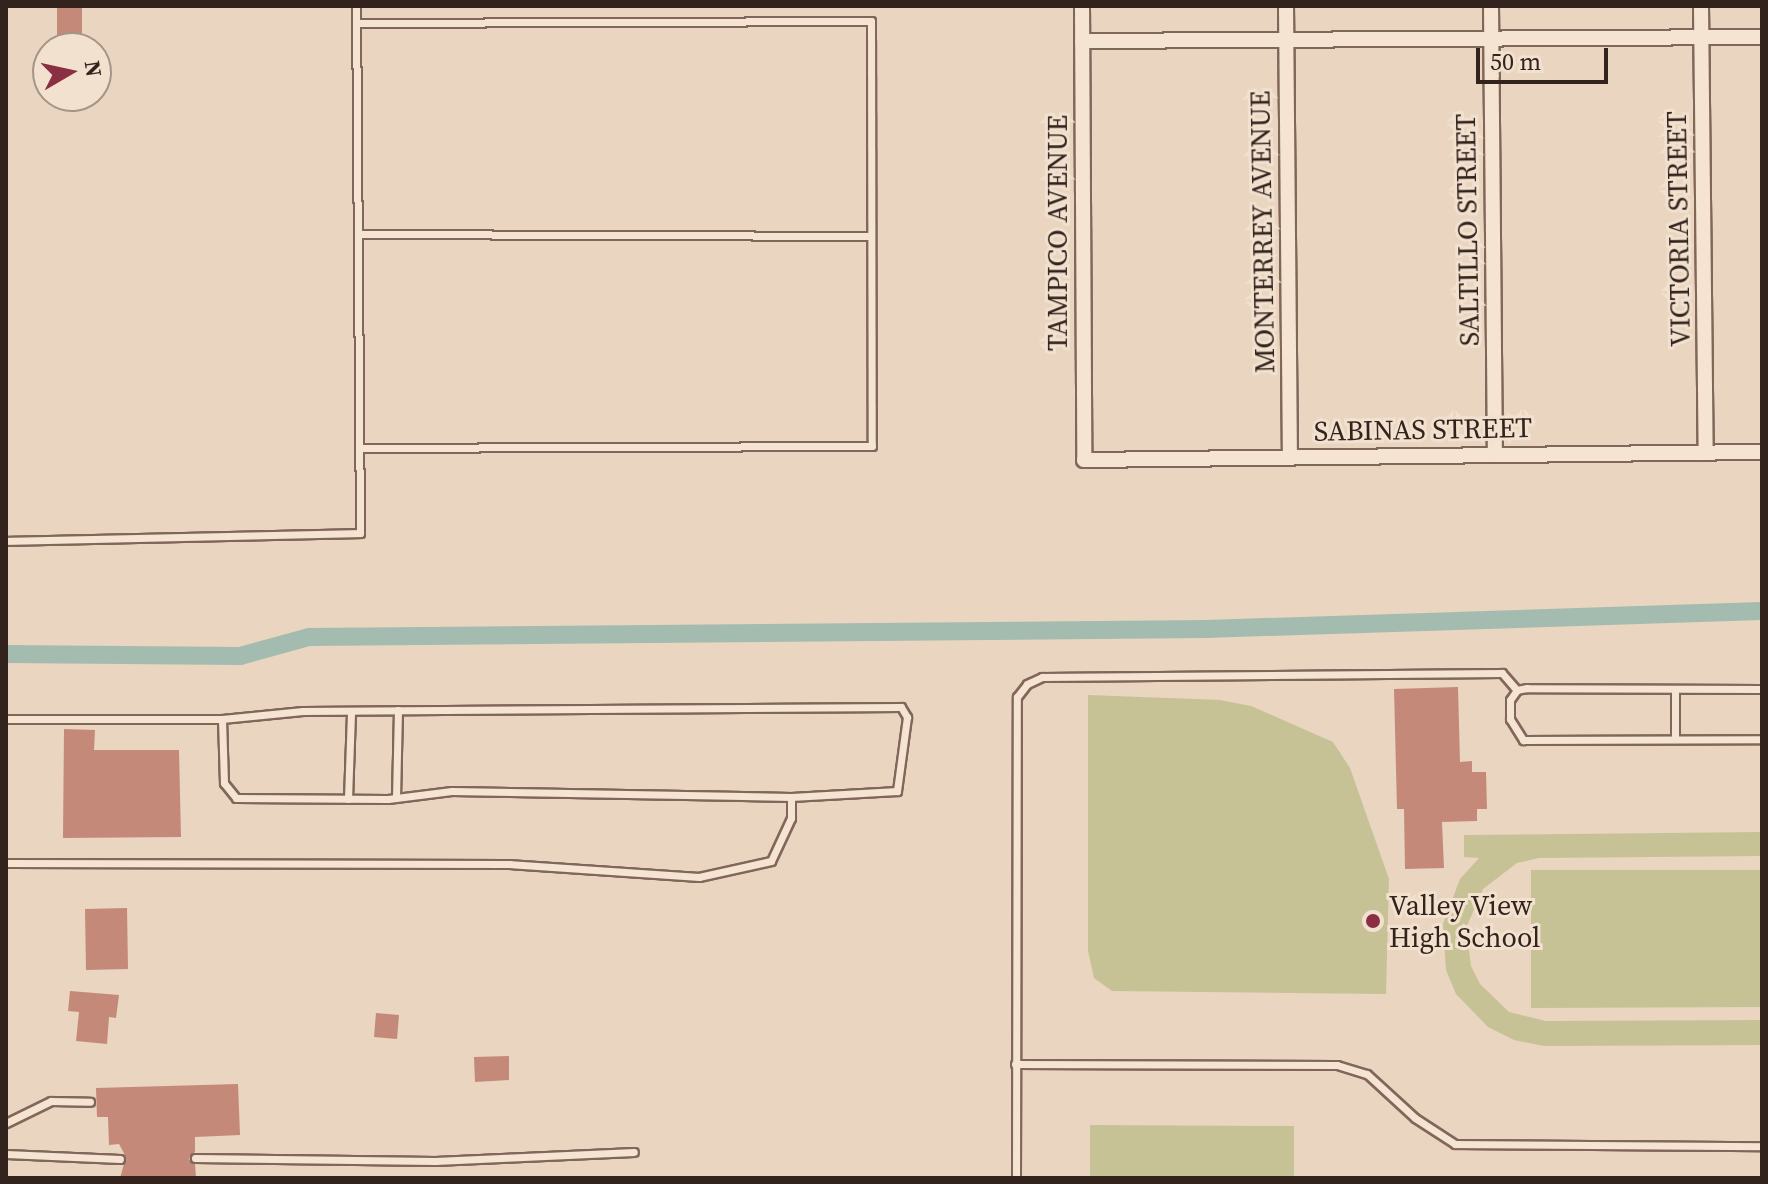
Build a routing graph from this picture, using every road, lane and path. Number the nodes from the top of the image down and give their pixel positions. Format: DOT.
graph roads {
  1 [pos="356,6"];
  2 [pos="1082,6"];
  3 [pos="1286,6"];
  4 [pos="1491,6"];
  5 [pos="1701,6"];
  6 [pos="357,23"];
  7 [pos="1702,37"];
  8 [pos="1762,37"];
  9 [pos="1286,39"];
  10 [pos="1082,41"];
  11 [pos="1491,41"];
  12 [pos="360,234"];
  13 [pos="870,236"];
  14 [pos="360,448"];
  15 [pos="1706,452"];
  16 [pos="1762,452"];
  17 [pos="1495,454"];
  18 [pos="1290,456"];
  19 [pos="1084,460"];
  20 [pos="6,541"];
  21 [pos="1675,689"];
  22 [pos="1762,689"];
  23 [pos="1517,690"];
  24 [pos="398,710"];
  25 [pos="351,711"];
  26 [pos="6,719"];
  27 [pos="222,719"];
  28 [pos="1675,739"];
  29 [pos="1762,739"];
  30 [pos="791,797"];
  31 [pos="396,798"];
  32 [pos="348,799"];
  33 [pos="6,863"];
  34 [pos="1015,1064"];
  35 [pos="90,1102"];
  36 [pos="6,1123"];
  37 [pos="1762,1146"];
  38 [pos="634,1152"];
  39 [pos="6,1154"];
  40 [pos="195,1158"];
  41 [pos="120,1159"];
  42 [pos="1016,1178"];
  1 -- 6 [label="lane"];
  2 -- 10 [label="street, TAMPICO AVENUE"];
  3 -- 9 [label="street, MONTERREY AVENUE"];
  4 -- 11 [label="street, SALTILLO STREET"];
  5 -- 7 [label="street, VICTORIA STREET"];
  6 -- 12 [label="lane"];
  6 -- 13 [label="lane"];
  7 -- 8 [label="street"];
  7 -- 11 [label="street"];
  7 -- 15 [label="street, VICTORIA STREET"];
  9 -- 10 [label="street"];
  9 -- 11 [label="street"];
  9 -- 18 [label="street, MONTERREY AVENUE"];
  10 -- 19 [label="street, TAMPICO AVENUE"];
  11 -- 17 [label="street, SALTILLO STREET"];
  12 -- 13 [label="lane"];
  12 -- 14 [label="lane"];
  13 -- 14 [label="lane"];
  14 -- 20 [label="lane"];
  15 -- 16 [label="street, SABINAS STREET"];
  15 -- 17 [label="street, SABINAS STREET"];
  17 -- 18 [label="street, SABINAS STREET"];
  18 -- 19 [label="street, SABINAS STREET"];
  21 -- 22 [label="lane"];
  21 -- 23 [label="lane"];
  21 -- 28 [label="lane"];
  23 -- 28 [label="lane"];
  23 -- 34 [label="lane"];
  24 -- 25 [label="lane"];
  24 -- 30 [label="lane"];
  24 -- 31 [label="lane"];
  25 -- 27 [label="lane"];
  25 -- 32 [label="lane"];
  26 -- 27 [label="lane"];
  27 -- 32 [label="lane"];
  28 -- 29 [label="lane"];
  30 -- 31 [label="lane"];
  30 -- 33 [label="lane"];
  31 -- 32 [label="lane"];
  34 -- 37 [label="lane"];
  34 -- 42 [label="lane"];
  35 -- 36 [label="lane"];
  38 -- 40 [label="lane"];
  39 -- 41 [label="lane"];
}
